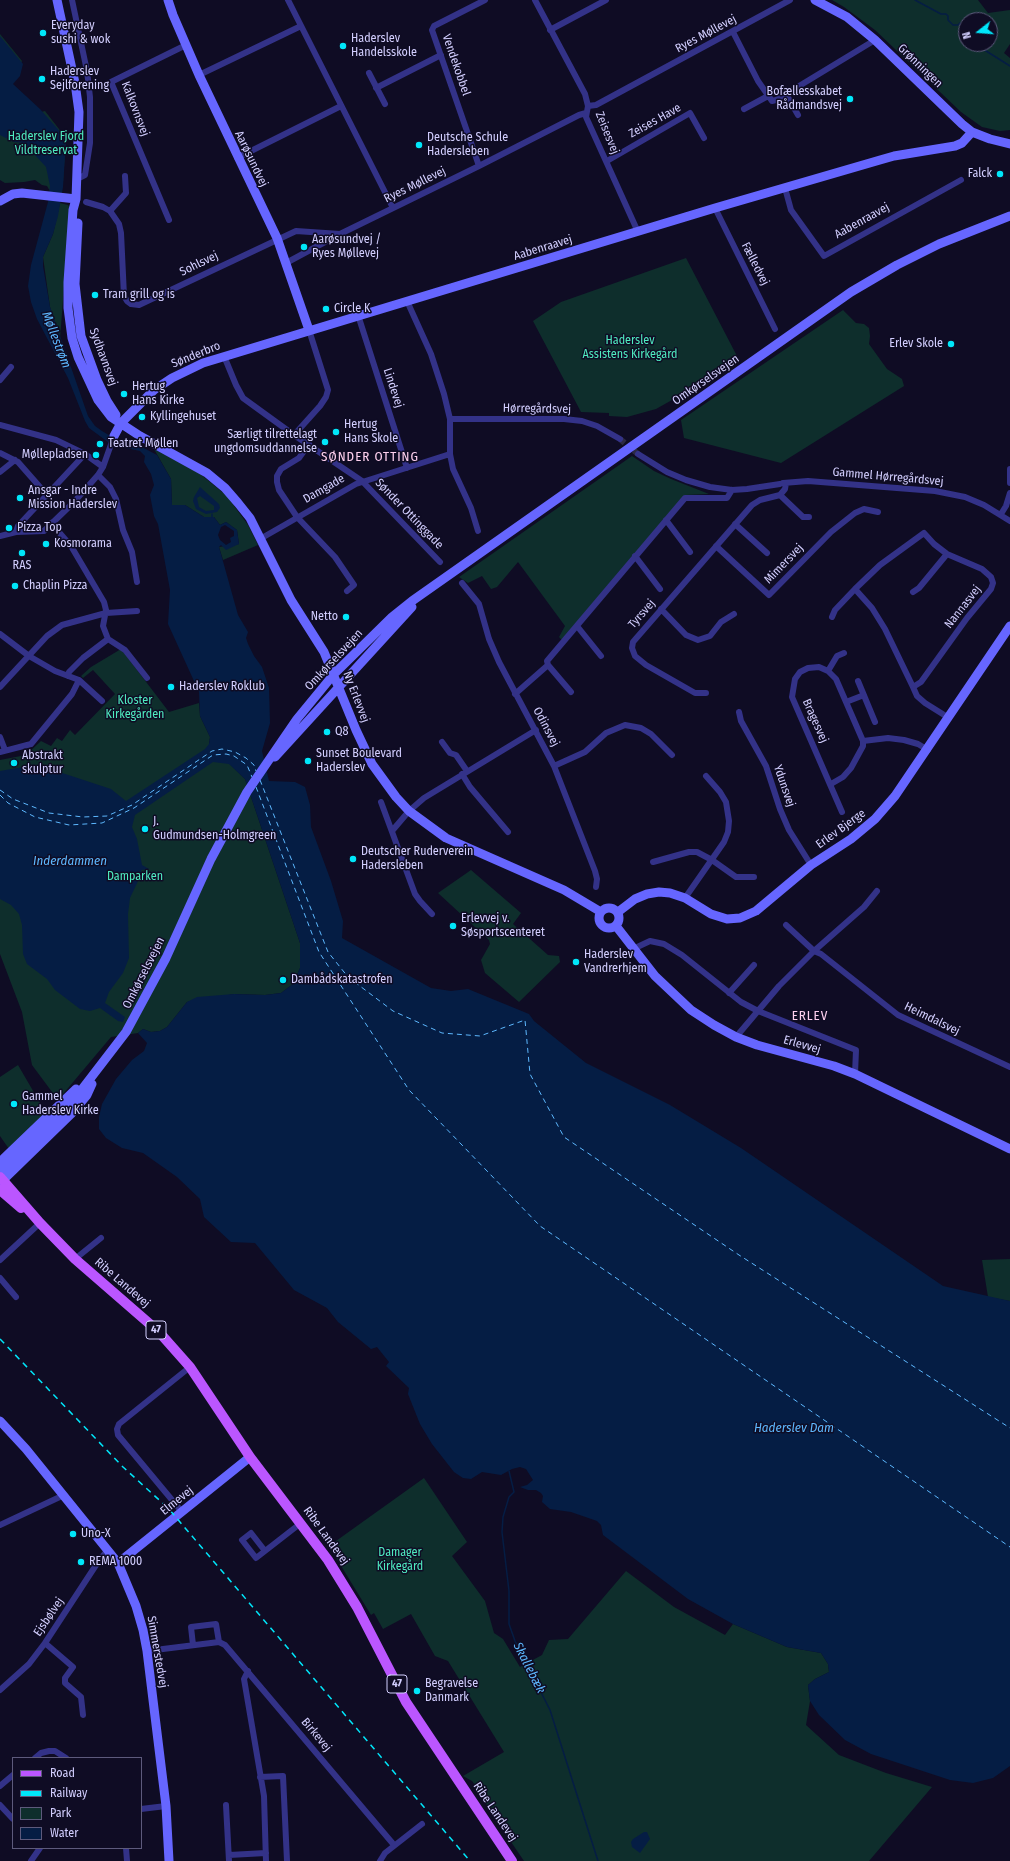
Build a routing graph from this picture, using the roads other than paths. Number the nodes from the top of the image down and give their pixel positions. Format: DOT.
graph roads {
  1 [pos="57,0"];
  2 [pos="72,0"];
  3 [pos="168,0"];
  4 [pos="288,0"];
  5 [pos="485,0"];
  6 [pos="535,0"];
  7 [pos="606,0"];
  8 [pos="790,0"];
  9 [pos="815,0"];
  10 [pos="301,26"];
  11 [pos="550,30"];
  12 [pos="733,32"];
  13 [pos="875,40"];
  14 [pos="186,46"];
  15 [pos="441,56"];
  16 [pos="369,73"];
  17 [pos="199,75"];
  18 [pos="376,88"];
  19 [pos="786,94"];
  20 [pos="768,96"];
  21 [pos="384,104"];
  22 [pos="341,106"];
  23 [pos="588,106"];
  24 [pos="744,109"];
  25 [pos="586,113"];
  26 [pos="798,115"];
  27 [pos="972,132"];
  28 [pos="704,138"];
  29 [pos="1010,144"];
  30 [pos="237,158"];
  31 [pos="606,161"];
  32 [pos="480,166"];
  33 [pos="125,176"];
  34 [pos="77,179"];
  35 [pos="961,180"];
  36 [pos="785,188"];
  37 [pos="0,190"];
  38 [pos="3,199"];
  39 [pos="72,199"];
  40 [pos="86,202"];
  41 [pos="393,208"];
  42 [pos="715,208"];
  43 [pos="110,211"];
  44 [pos="1010,216"];
  45 [pos="169,220"];
  46 [pos="638,232"];
  47 [pos="340,234"];
  48 [pos="277,238"];
  49 [pos="286,263"];
  50 [pos="407,301"];
  51 [pos="358,315"];
  52 [pos="775,329"];
  53 [pos="309,330"];
  54 [pos="224,356"];
  55 [pos="10,367"];
  56 [pos="0,380"];
  57 [pos="450,419"];
  58 [pos="121,423"];
  59 [pos="0,425"];
  60 [pos="294,435"];
  61 [pos="620,440"];
  62 [pos="112,441"];
  63 [pos="309,444"];
  64 [pos="0,453"];
  65 [pos="86,454"];
  66 [pos="450,454"];
  67 [pos="638,454"];
  68 [pos="15,460"];
  69 [pos="104,467"];
  70 [pos="407,468"];
  71 [pos="1010,469"];
  72 [pos="0,472"];
  73 [pos="98,475"];
  74 [pos="362,481"];
  75 [pos="783,483"];
  76 [pos="1010,483"];
  77 [pos="732,490"];
  78 [pos="1010,493"];
  79 [pos="47,495"];
  80 [pos="780,495"];
  81 [pos="878,512"];
  82 [pos="1001,514"];
  83 [pos="297,517"];
  84 [pos="809,517"];
  85 [pos="666,520"];
  86 [pos="1010,521"];
  87 [pos="51,523"];
  88 [pos="735,524"];
  89 [pos="478,531"];
  90 [pos="16,532"];
  91 [pos="0,536"];
  92 [pos="260,538"];
  93 [pos="716,546"];
  94 [pos="690,552"];
  95 [pos="767,553"];
  96 [pos="947,554"];
  97 [pos="635,556"];
  98 [pos="440,562"];
  99 [pos="137,582"];
  100 [pos="462,583"];
  101 [pos="430,589"];
  102 [pos="660,589"];
  103 [pos="855,589"];
  104 [pos="346,591"];
  105 [pos="913,592"];
  106 [pos="661,609"];
  107 [pos="137,611"];
  108 [pos="106,613"];
  109 [pos="734,614"];
  110 [pos="832,617"];
  111 [pos="577,626"];
  112 [pos="1010,626"];
  113 [pos="0,634"];
  114 [pos="371,637"];
  115 [pos="108,639"];
  116 [pos="844,652"];
  117 [pos="29,656"];
  118 [pos="601,656"];
  119 [pos="548,665"];
  120 [pos="828,671"];
  121 [pos="334,674"];
  122 [pos="68,676"];
  123 [pos="147,678"];
  124 [pos="80,680"];
  125 [pos="858,681"];
  126 [pos="0,687"];
  127 [pos="339,687"];
  128 [pos="913,688"];
  129 [pos="571,692"];
  130 [pos="706,693"];
  131 [pos="515,694"];
  132 [pos="864,695"];
  133 [pos="102,701"];
  134 [pos="846,702"];
  135 [pos="739,712"];
  136 [pos="949,718"];
  137 [pos="875,722"];
  138 [pos="302,728"];
  139 [pos="536,730"];
  140 [pos="0,737"];
  141 [pos="863,741"];
  142 [pos="442,742"];
  143 [pos="928,750"];
  144 [pos="3,751"];
  145 [pos="672,755"];
  146 [pos="269,762"];
  147 [pos="554,766"];
  148 [pos="465,772"];
  149 [pos="706,776"];
  150 [pos="831,784"];
  151 [pos="381,802"];
  152 [pos="409,811"];
  153 [pos="842,812"];
  154 [pos="392,831"];
  155 [pos="508,832"];
  156 [pos="712,860"];
  157 [pos="653,862"];
  158 [pos="811,865"];
  159 [pos="754,877"];
  160 [pos="596,887"];
  161 [pos="877,891"];
  162 [pos="685,898"];
  163 [pos="601,912"];
  164 [pos="618,912"];
  165 [pos="432,914"];
  166 [pos="786,925"];
  167 [pos="616,926"];
  168 [pos="633,949"];
  169 [pos="814,951"];
  170 [pos="754,965"];
  171 [pos="729,993"];
  172 [pos="758,1011"];
  173 [pos="736,1037"];
  174 [pos="105,1062"];
  175 [pos="1010,1067"];
  176 [pos="855,1074"];
  177 [pos="1010,1148"];
  178 [pos="1,1178"];
  179 [pos="40,1223"];
  180 [pos="101,1238"];
  181 [pos="75,1259"];
  182 [pos="0,1260"];
  183 [pos="0,1278"];
  184 [pos="16,1297"];
  185 [pos="190,1366"];
  186 [pos="0,1421"];
  187 [pos="250,1457"];
  188 [pos="64,1495"];
  189 [pos="182,1512"];
  190 [pos="301,1523"];
  191 [pos="0,1525"];
  192 [pos="108,1550"];
  193 [pos="265,1551"];
  194 [pos="118,1563"];
  195 [pos="219,1642"];
  196 [pos="45,1643"];
  197 [pos="193,1645"];
  198 [pos="147,1651"];
  199 [pos="248,1671"];
  200 [pos="0,1690"];
  201 [pos="83,1715"];
  202 [pos="36,1757"];
  203 [pos="64,1757"];
  204 [pos="12,1776"];
  205 [pos="260,1777"];
  206 [pos="0,1786"];
  207 [pos="0,1805"];
  208 [pos="226,1805"];
  209 [pos="166,1806"];
  210 [pos="142,1809"];
  211 [pos="12,1818"];
  212 [pos="422,1824"];
  213 [pos="394,1845"];
  214 [pos="39,1849"];
  215 [pos="126,1849"];
  216 [pos="266,1853"];
  217 [pos="229,1858"];
  218 [pos="30,1861"];
  219 [pos="126,1861"];
  220 [pos="169,1861"];
  221 [pos="266,1861"];
  222 [pos="287,1861"];
  223 [pos="380,1861"];
  224 [pos="512,1861"];
  1 -- 34 [label="street, Sydhavnsvej"];
  2 -- 34 [label="street"];
  3 -- 14 [label="street, Aarøsundvej"];
  4 -- 10 [label="street"];
  5 -- 15 [label="street, Vendekobbel"];
  6 -- 11 [label="street, Zeisesvej"];
  7 -- 11 [label="street"];
  8 -- 12 [label="street, Ryes Møllevej"];
  9 -- 13 [label="street, Grønningen"];
  10 -- 17 [label="street"];
  10 -- 22 [label="street"];
  11 -- 23 [label="street, Zeisesvej"];
  12 -- 20 [label="street"];
  12 -- 23 [label="street, Ryes Møllevej"];
  13 -- 19 [label="street"];
  13 -- 27 [label="street, Grønningen"];
  14 -- 17 [label="street, Aarøsundvej"];
  14 -- 45 [label="street, Kalkovnsvej"];
  15 -- 18 [label="street"];
  15 -- 32 [label="street, Vendekobbel"];
  16 -- 18 [label="street"];
  17 -- 30 [label="street, Aarøsundvej"];
  18 -- 21 [label="street"];
  19 -- 20 [label="street"];
  19 -- 26 [label="street"];
  20 -- 24 [label="street"];
  22 -- 30 [label="street"];
  22 -- 41 [label="street"];
  23 -- 25 [label="street, Zeisesvej"];
  25 -- 31 [label="street, Zeisesvej"];
  25 -- 32 [label="street, Ryes Møllevej"];
  27 -- 29 [label="street, Grønningen"];
  27 -- 36 [label="street, Aabenraavej"];
  28 -- 31 [label="street, Zeises Have"];
  30 -- 48 [label="street, Aarøsundvej"];
  31 -- 46 [label="street, Zeisesvej"];
  32 -- 41 [label="street, Ryes Møllevej"];
  33 -- 43 [label="street"];
  34 -- 39 [label="street, Sydhavnsvej"];
  35 -- 36 [label="street, Aabenraavej"];
  36 -- 42 [label="street, Aabenraavej"];
  37 -- 38 [label="street"];
  38 -- 39 [label="street"];
  39 -- 58 [label="street, Sydhavnsvej"];
  40 -- 43 [label="street"];
  41 -- 47 [label="street, Ryes Møllevej"];
  42 -- 46 [label="street, Aabenraavej"];
  42 -- 52 [label="street, Fælledvej"];
  43 -- 48 [label="street, Sohlsvej"];
  44 -- 101 [label="street, Omkørselsvejen"];
  46 -- 50 [label="street, Aabenraavej"];
  47 -- 48 [label="street, Ryes Møllevej"];
  47 -- 49 [label="street, Ryes Møllevej"];
  48 -- 49 [label="street, Aarøsundvej"];
  49 -- 53 [label="street, Aarøsundvej"];
  50 -- 51 [label="street, Aabenraavej"];
  50 -- 57 [label="street"];
  51 -- 53 [label="street, Aabenraavej"];
  51 -- 70 [label="street, Lindevej"];
  53 -- 54 [label="street, Sønderbro"];
  53 -- 60 [label="street"];
  54 -- 58 [label="street, Sønderbro"];
  54 -- 60 [label="street, Sønder Ottinggade"];
  55 -- 56 [label="street"];
  57 -- 61 [label="street, Hørregårdsvej"];
  57 -- 66 [label="street"];
  58 -- 62 [label="street, Sønderbro"];
  58 -- 92 [label="street, Ny Erlevvej"];
  59 -- 65 [label="street"];
  60 -- 63 [label="street, Sønder Ottinggade"];
  62 -- 69 [label="street"];
  63 -- 74 [label="street, Sønder Ottinggade"];
  63 -- 83 [label="street"];
  64 -- 68 [label="street"];
  65 -- 69 [label="street"];
  65 -- 79 [label="street"];
  66 -- 70 [label="street, Damgade"];
  66 -- 89 [label="street"];
  67 -- 77 [label="street"];
  68 -- 72 [label="street"];
  68 -- 79 [label="street"];
  69 -- 73 [label="street"];
  70 -- 74 [label="street, Damgade"];
  71 -- 76 [label="street"];
  73 -- 87 [label="street"];
  73 -- 99 [label="street"];
  74 -- 83 [label="street, Damgade"];
  74 -- 98 [label="street, Sønder Ottinggade"];
  75 -- 77 [label="street"];
  75 -- 80 [label="street"];
  75 -- 82 [label="street, Gammel Hørregårdsvej"];
  77 -- 85 [label="street"];
  78 -- 82 [label="street"];
  79 -- 90 [label="street"];
  80 -- 84 [label="street"];
  80 -- 88 [label="street"];
  81 -- 93 [label="street, Mimersvej"];
  82 -- 86 [label="street, Gammel Hørregårdsvej"];
  83 -- 92 [label="street, Damgade"];
  83 -- 104 [label="street"];
  85 -- 94 [label="street"];
  85 -- 97 [label="street"];
  87 -- 90 [label="street"];
  87 -- 108 [label="street"];
  88 -- 93 [label="street"];
  88 -- 95 [label="street, Mimersvej"];
  90 -- 91 [label="street"];
  92 -- 121 [label="street, Ny Erlevvej"];
  93 -- 106 [label="street, Tyrsvej"];
  96 -- 103 [label="street, Nannasvej"];
  96 -- 105 [label="street"];
  96 -- 128 [label="street, Nannasvej"];
  97 -- 102 [label="street"];
  97 -- 111 [label="street"];
  100 -- 131 [label="street, Odinsvej"];
  101 -- 114 [label="street, Omkørselsvejen"];
  101 -- 127 [label="street, Omkørselsvejen"];
  103 -- 110 [label="street, Nannasvej"];
  103 -- 128 [label="street"];
  106 -- 109 [label="street"];
  106 -- 130 [label="street, Tyrsvej"];
  107 -- 108 [label="street"];
  108 -- 115 [label="street"];
  108 -- 117 [label="street"];
  111 -- 118 [label="street"];
  111 -- 119 [label="street"];
  112 -- 136 [label="street, Erlev Bjerge"];
  113 -- 117 [label="street"];
  114 -- 121 [label="street, Omkørselsvejen"];
  114 -- 127 [label="street"];
  115 -- 122 [label="street"];
  115 -- 123 [label="street"];
  116 -- 120 [label="street"];
  117 -- 122 [label="street"];
  117 -- 126 [label="street"];
  119 -- 129 [label="street"];
  119 -- 131 [label="street"];
  120 -- 134 [label="street"];
  120 -- 150 [label="street, Bragesvej"];
  121 -- 127 [label="street, Ny Erlevvej"];
  121 -- 138 [label="street"];
  121 -- 146 [label="street, Omkørselsvejen"];
  122 -- 124 [label="street"];
  124 -- 133 [label="street"];
  124 -- 144 [label="street"];
  125 -- 132 [label="street"];
  127 -- 138 [label="street, Omkørselsvejen"];
  127 -- 152 [label="street, Ny Erlevvej"];
  128 -- 136 [label="street"];
  131 -- 139 [label="street, Odinsvej"];
  132 -- 134 [label="street"];
  132 -- 137 [label="street"];
  134 -- 141 [label="street"];
  135 -- 158 [label="street, Ydunsvej"];
  136 -- 143 [label="street, Erlev Bjerge"];
  138 -- 146 [label="street, Omkørselsvejen"];
  139 -- 147 [label="street, Odinsvej"];
  139 -- 148 [label="street"];
  140 -- 144 [label="street"];
  141 -- 143 [label="street"];
  141 -- 150 [label="street"];
  142 -- 148 [label="street"];
  143 -- 158 [label="street, Erlev Bjerge"];
  145 -- 147 [label="street"];
  146 -- 174 [label="street, Omkørselsvejen"];
  147 -- 160 [label="street, Odinsvej"];
  148 -- 152 [label="street"];
  148 -- 155 [label="street"];
  149 -- 156 [label="street"];
  150 -- 153 [label="street, Bragesvej"];
  151 -- 154 [label="street"];
  152 -- 154 [label="street"];
  152 -- 163 [label="street, Ny Erlevvej"];
  154 -- 165 [label="street"];
  156 -- 157 [label="street"];
  156 -- 159 [label="street"];
  156 -- 162 [label="street"];
  158 -- 162 [label="street, Erlev Bjerge"];
  161 -- 169 [label="street"];
  162 -- 164 [label="street, Erlev Bjerge"];
  163 -- 164 [label="street"];
  163 -- 167 [label="street"];
  164 -- 167 [label="street"];
  166 -- 169 [label="street, Heimdalsvej"];
  167 -- 168 [label="street, Erlevvej"];
  168 -- 171 [label="street"];
  168 -- 173 [label="street, Erlevvej"];
  169 -- 172 [label="street"];
  169 -- 175 [label="street, Heimdalsvej"];
  170 -- 171 [label="street"];
  171 -- 172 [label="street"];
  172 -- 173 [label="street"];
  172 -- 176 [label="street"];
  173 -- 176 [label="street, Erlevvej"];
  174 -- 178 [label="street"];
  174 -- 178 [label="street"];
  176 -- 177 [label="street, Erlevvej"];
  178 -- 179 [label="main road, Ribe Landevej / 47"];
  178 -- 179 [label="main road, Ribe Landevej / 47"];
  179 -- 181 [label="main road, Ribe Landevej / 47"];
  179 -- 182 [label="street"];
  180 -- 181 [label="street, Ribe Landevej"];
  181 -- 185 [label="main road, Ribe Landevej / 47"];
  183 -- 184 [label="street"];
  185 -- 187 [label="main road, Ribe Landevej / 47"];
  185 -- 189 [label="street"];
  186 -- 188 [label="street, Simmerstedvej"];
  187 -- 189 [label="street, Elmevej"];
  187 -- 190 [label="main road, Ribe Landevej / 47"];
  188 -- 191 [label="street"];
  188 -- 192 [label="street, Simmerstedvej"];
  189 -- 194 [label="street, Elmevej"];
  190 -- 193 [label="street"];
  190 -- 224 [label="main road, Ribe Landevej / 47"];
  192 -- 194 [label="street, Simmerstedvej"];
  192 -- 196 [label="street, Ejsbølvej"];
  194 -- 198 [label="street, Simmerstedvej"];
  195 -- 197 [label="street"];
  195 -- 197 [label="street"];
  195 -- 199 [label="street, Birkevej"];
  196 -- 200 [label="street, Ejsbølvej"];
  196 -- 201 [label="street"];
  197 -- 198 [label="street"];
  198 -- 209 [label="street, Simmerstedvej"];
  199 -- 205 [label="street"];
  199 -- 213 [label="street, Birkevej"];
  202 -- 203 [label="street"];
  204 -- 206 [label="street"];
  205 -- 216 [label="street"];
  205 -- 222 [label="street"];
  207 -- 211 [label="street"];
  208 -- 217 [label="street"];
  209 -- 210 [label="street"];
  209 -- 220 [label="street, Simmerstedvej"];
  212 -- 213 [label="street"];
  213 -- 223 [label="street"];
  214 -- 218 [label="street"];
  215 -- 219 [label="street"];
  216 -- 217 [label="street"];
  216 -- 221 [label="street"];
}
